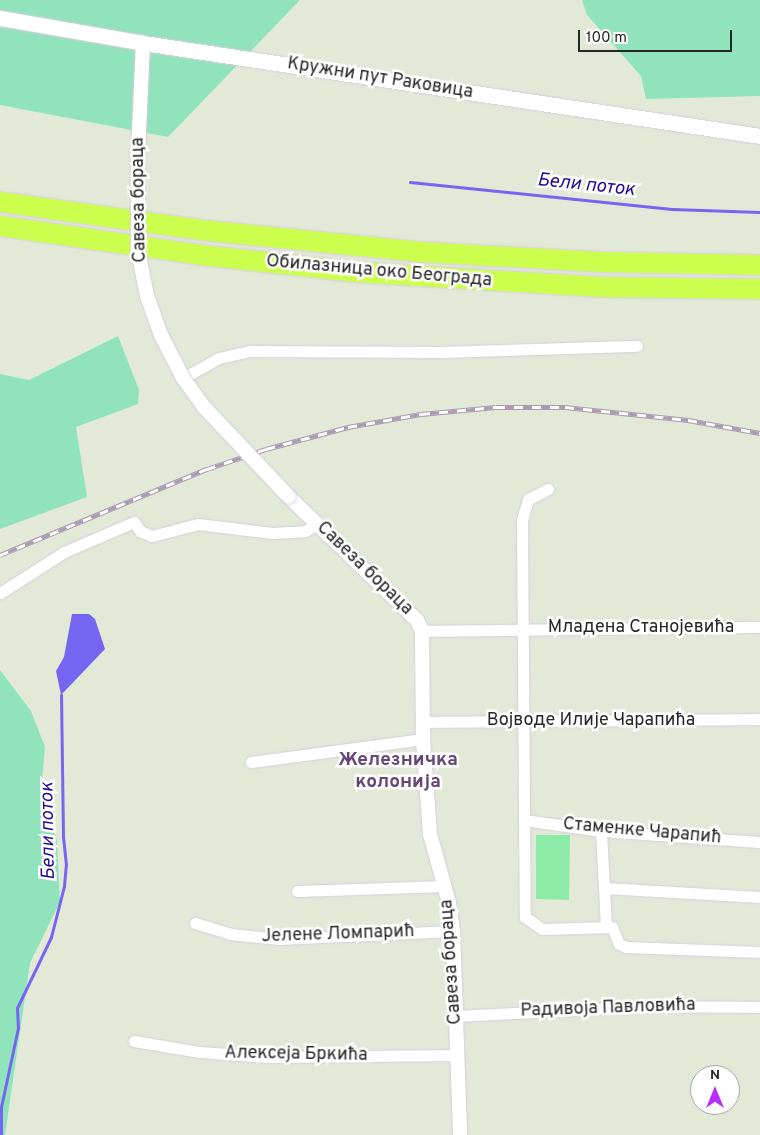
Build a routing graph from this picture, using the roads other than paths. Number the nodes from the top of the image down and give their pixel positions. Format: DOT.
graph roads {
  1 [pos="0,18"];
  2 [pos="142,44"];
  3 [pos="760,136"];
  4 [pos="0,202"];
  5 [pos="0,226"];
  6 [pos="760,265"];
  7 [pos="760,289"];
  8 [pos="637,346"];
  9 [pos="183,378"];
  10 [pos="548,489"];
  11 [pos="316,524"];
  12 [pos="0,593"];
  13 [pos="523,628"];
  14 [pos="760,628"];
  15 [pos="422,631"];
  16 [pos="760,719"];
  17 [pos="422,722"];
  18 [pos="524,722"];
  19 [pos="422,739"];
  20 [pos="251,762"];
  21 [pos="524,820"];
  22 [pos="602,831"];
  23 [pos="760,842"];
  24 [pos="445,886"];
  25 [pos="606,888"];
  26 [pos="298,891"];
  27 [pos="760,897"];
  28 [pos="195,923"];
  29 [pos="606,927"];
  30 [pos="453,930"];
  31 [pos="760,952"];
  32 [pos="760,1007"];
  33 [pos="456,1016"];
  34 [pos="134,1041"];
  35 [pos="458,1055"];
  36 [pos="460,1135"];
  1 -- 2 [label="main road, Кружни пут Раковица"];
  2 -- 3 [label="main road, Кружни пут Раковица"];
  2 -- 9 [label="street, Савеза бораца, bridge"];
  4 -- 6 [label="highway, Обилазница око Београда"];
  5 -- 7 [label="highway, Обилазница око Београда"];
  8 -- 9 [label="street"];
  9 -- 11 [label="street, Савеза бораца, bridge"];
  10 -- 13 [label="street, Младена Станојевића"];
  11 -- 12 [label="street"];
  11 -- 15 [label="street, Савеза бораца"];
  13 -- 14 [label="street, Младена Станојевића"];
  13 -- 15 [label="street, Младена Станојевића"];
  13 -- 18 [label="street"];
  15 -- 17 [label="street, Савеза бораца"];
  16 -- 18 [label="street, Војводе Илије Чарапића"];
  17 -- 18 [label="street, Војводе Илије Чарапића"];
  17 -- 19 [label="street, Савеза бораца"];
  18 -- 21 [label="street"];
  19 -- 20 [label="street"];
  19 -- 24 [label="street, Савеза бораца"];
  21 -- 22 [label="street, Стаменке Чарапић"];
  21 -- 29 [label="street"];
  22 -- 23 [label="street, Стаменке Чарапић"];
  22 -- 25 [label="street"];
  24 -- 26 [label="street"];
  24 -- 30 [label="street, Савеза бораца"];
  25 -- 27 [label="street"];
  25 -- 29 [label="street"];
  28 -- 30 [label="street, Јелене Ломпарић"];
  29 -- 31 [label="street"];
  30 -- 33 [label="street, Савеза бораца"];
  32 -- 33 [label="street, Радивоја Павловића"];
  33 -- 35 [label="street, Савеза бораца"];
  34 -- 35 [label="street, Алексеја Бркића"];
  35 -- 36 [label="street, Савеза бораца"];
}
